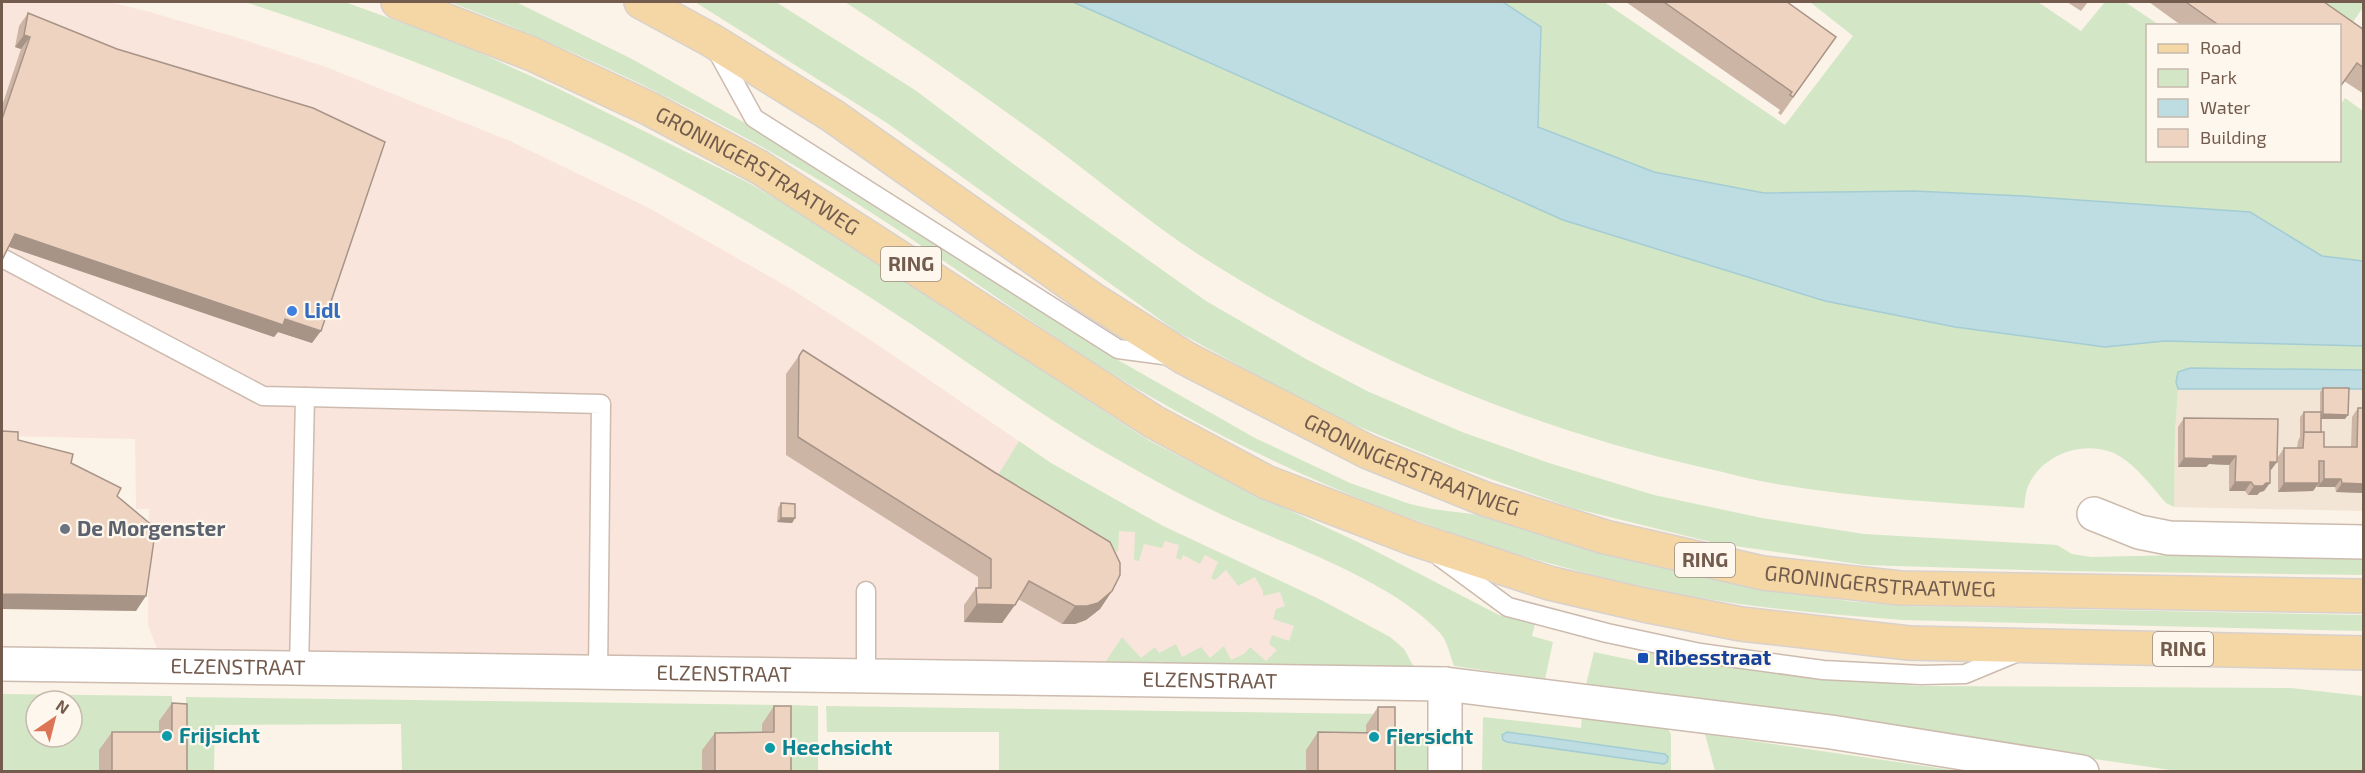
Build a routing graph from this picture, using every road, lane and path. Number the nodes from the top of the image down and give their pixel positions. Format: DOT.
graph roads {
  1 [pos="398,2"];
  2 [pos="641,2"];
  3 [pos="711,40"];
  4 [pos="2,258"];
  5 [pos="1185,358"];
  6 [pos="305,397"];
  7 [pos="2094,514"];
  8 [pos="2364,542"];
  9 [pos="866,591"];
  10 [pos="2364,596"];
  11 [pos="2354,656"];
  12 [pos="2,664"];
  13 [pos="298,669"];
  14 [pos="598,673"];
  15 [pos="866,677"];
  16 [pos="1445,684"];
  17 [pos="1445,771"];
  18 [pos="2082,771"];
  1 -- 11 [label="main road, GRONINGERSTRAATWEG / RING"];
  2 -- 3 [label="main road, GRONINGERSTRAATWEG / RING"];
  3 -- 5 [label="main road, GRONINGERSTRAATWEG / RING"];
  3 -- 5 [label="lane, GRONINGERSTRAATWEG"];
  4 -- 6 [label="lane"];
  5 -- 10 [label="main road, GRONINGERSTRAATWEG / RING"];
  6 -- 13 [label="lane"];
  6 -- 14 [label="lane"];
  7 -- 8 [label="street"];
  9 -- 15 [label="lane"];
  12 -- 13 [label="street, ELZENSTRAAT"];
  13 -- 14 [label="street, ELZENSTRAAT"];
  14 -- 15 [label="street, ELZENSTRAAT"];
  15 -- 16 [label="street, ELZENSTRAAT"];
  16 -- 17 [label="street"];
  16 -- 18 [label="street"];
}
